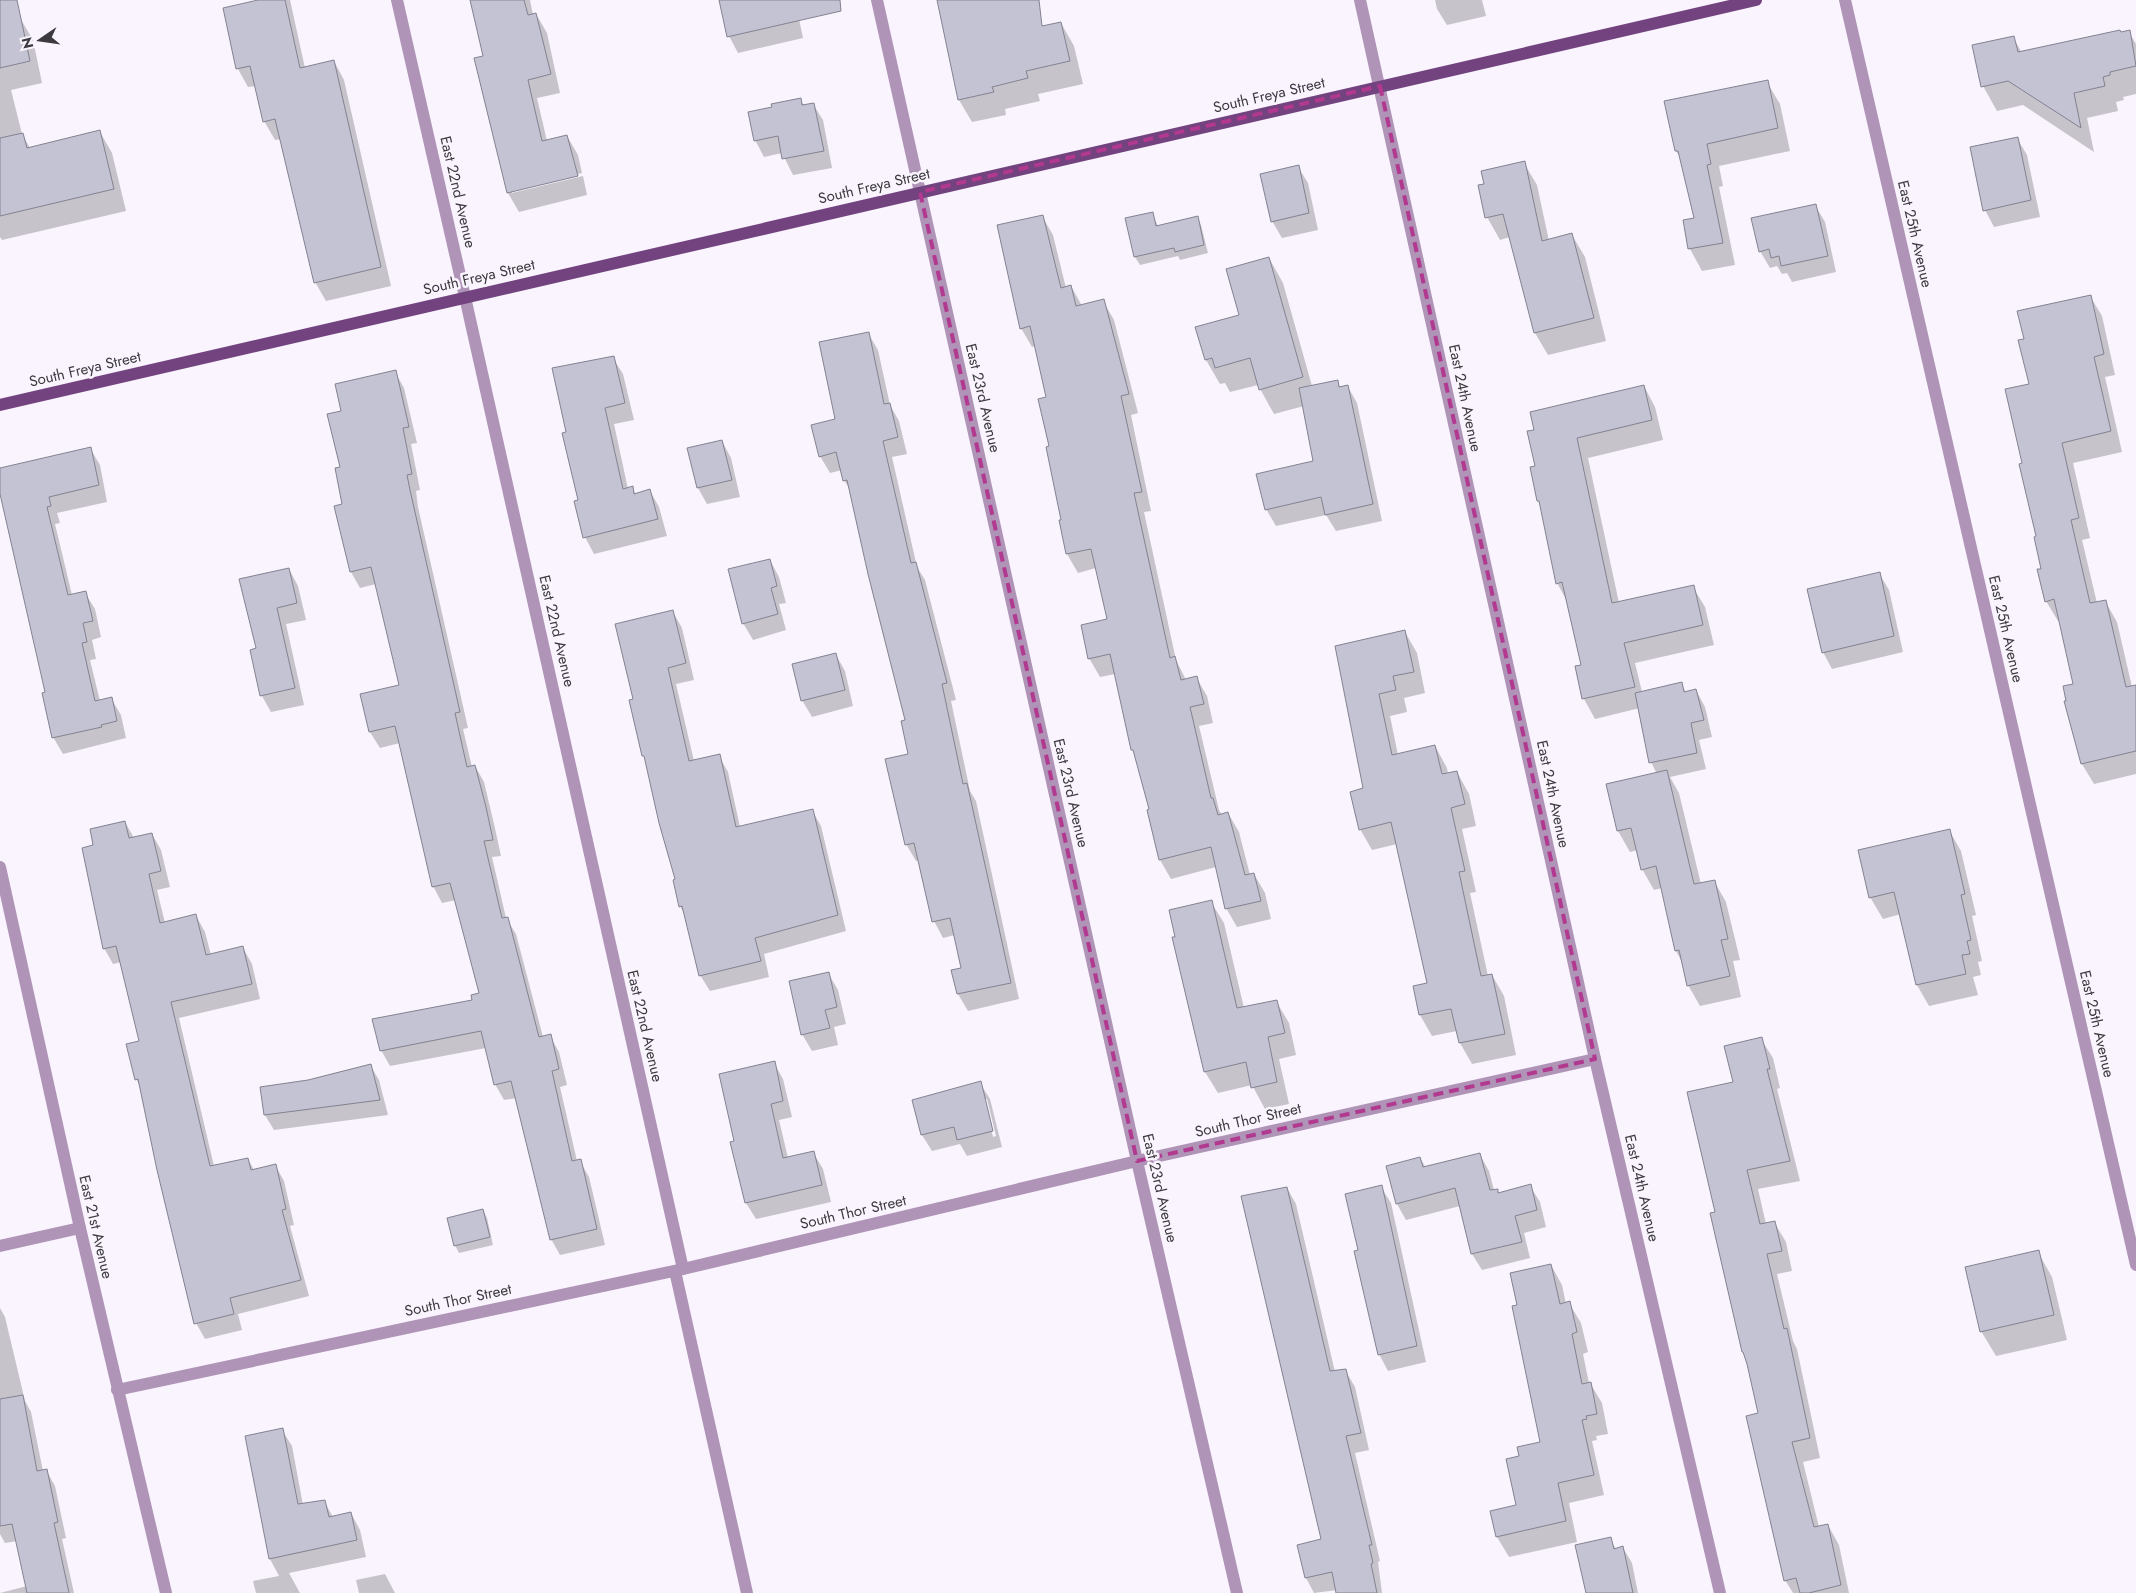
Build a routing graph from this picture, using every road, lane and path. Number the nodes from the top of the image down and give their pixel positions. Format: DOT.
graph roads {
  1 [pos="397,0"];
  2 [pos="877,0"];
  3 [pos="1360,0"];
  4 [pos="1756,0"];
  5 [pos="1845,0"];
  6 [pos="1380,86"];
  7 [pos="920,192"];
  8 [pos="465,296"];
  9 [pos="0,405"];
  10 [pos="0,867"];
  11 [pos="1595,1059"];
  12 [pos="1137,1161"];
  13 [pos="80,1228"];
  14 [pos="0,1246"];
  15 [pos="2136,1265"];
  16 [pos="679,1270"];
  17 [pos="117,1390"];
  18 [pos="166,1593"];
  19 [pos="747,1593"];
  20 [pos="1237,1593"];
  21 [pos="1720,1593"];
  1 -- 8 [label="street, East 22nd Avenue"];
  2 -- 7 [label="street, East 23rd Avenue"];
  3 -- 6 [label="street, East 24th Avenue"];
  4 -- 6 [label="main road, South Freya Street"];
  5 -- 15 [label="street, East 25th Avenue"];
  6 -- 7 [label="main road, South Freya Street"];
  6 -- 11 [label="street, East 24th Avenue"];
  7 -- 8 [label="main road, South Freya Street"];
  7 -- 12 [label="street, East 23rd Avenue"];
  8 -- 9 [label="main road, South Freya Street"];
  8 -- 16 [label="street, East 22nd Avenue"];
  10 -- 13 [label="street, East 21st Avenue"];
  11 -- 12 [label="street, South Thor Street"];
  11 -- 21 [label="street, East 24th Avenue"];
  12 -- 16 [label="street, South Thor Street"];
  12 -- 20 [label="street, East 23rd Avenue"];
  13 -- 14 [label="street"];
  13 -- 17 [label="street, East 21st Avenue"];
  16 -- 17 [label="street, South Thor Street"];
  16 -- 19 [label="street, East 22nd Avenue"];
  17 -- 18 [label="street, East 21st Avenue"];
}
